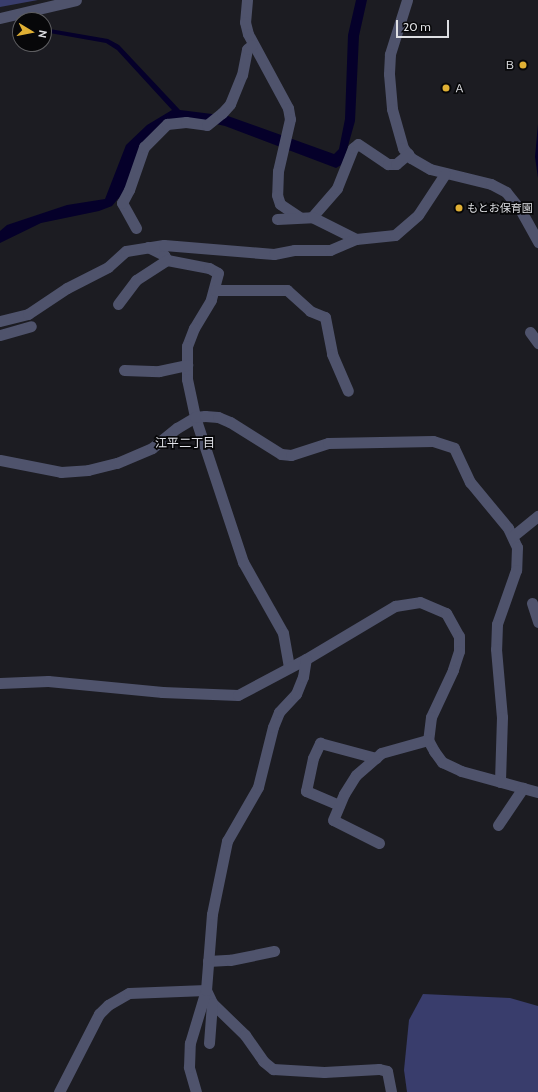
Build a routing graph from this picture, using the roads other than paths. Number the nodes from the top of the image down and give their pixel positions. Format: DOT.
graph roads {
  1 [pos="76,0"];
  2 [pos="247,0"];
  3 [pos="407,0"];
  4 [pos="0,18"];
  5 [pos="252,45"];
  6 [pos="408,154"];
  7 [pos="445,174"];
  8 [pos="299,217"];
  9 [pos="312,217"];
  10 [pos="277,219"];
  11 [pos="136,228"];
  12 [pos="356,238"];
  13 [pos="538,242"];
  14 [pos="148,247"];
  15 [pos="167,260"];
  16 [pos="215,290"];
  17 [pos="118,304"];
  18 [pos="0,321"];
  19 [pos="31,326"];
  20 [pos="530,332"];
  21 [pos="0,335"];
  22 [pos="538,343"];
  23 [pos="187,365"];
  24 [pos="124,370"];
  25 [pos="348,391"];
  26 [pos="195,417"];
  27 [pos="0,460"];
  28 [pos="538,516"];
  29 [pos="513,536"];
  30 [pos="532,603"];
  31 [pos="538,622"];
  32 [pos="306,659"];
  33 [pos="289,667"];
  34 [pos="0,683"];
  35 [pos="428,740"];
  36 [pos="376,758"];
  37 [pos="500,782"];
  38 [pos="523,788"];
  39 [pos="538,792"];
  40 [pos="339,805"];
  41 [pos="498,825"];
  42 [pos="379,843"];
  43 [pos="274,951"];
  44 [pos="208,961"];
  45 [pos="206,990"];
  46 [pos="212,1003"];
  47 [pos="209,1043"];
  48 [pos="59,1092"];
  49 [pos="196,1092"];
  50 [pos="391,1092"];
  1 -- 4 [label="street"];
  2 -- 5 [label="street"];
  3 -- 6 [label="street"];
  5 -- 8 [label="street"];
  5 -- 11 [label="street"];
  6 -- 7 [label="street"];
  6 -- 9 [label="street"];
  7 -- 12 [label="street"];
  7 -- 13 [label="street"];
  8 -- 9 [label="street"];
  8 -- 10 [label="street"];
  9 -- 12 [label="street"];
  12 -- 14 [label="street"];
  14 -- 15 [label="street"];
  14 -- 18 [label="street"];
  15 -- 16 [label="street"];
  15 -- 17 [label="street"];
  16 -- 23 [label="street"];
  16 -- 25 [label="street"];
  19 -- 21 [label="street"];
  20 -- 22 [label="street"];
  23 -- 24 [label="street"];
  23 -- 26 [label="street"];
  26 -- 27 [label="street"];
  26 -- 29 [label="street"];
  26 -- 33 [label="street"];
  28 -- 29 [label="street"];
  29 -- 37 [label="street"];
  30 -- 31 [label="street"];
  32 -- 33 [label="street"];
  32 -- 35 [label="street"];
  32 -- 44 [label="street"];
  33 -- 34 [label="street"];
  35 -- 36 [label="street"];
  35 -- 37 [label="street"];
  36 -- 40 [label="street"];
  36 -- 40 [label="street"];
  37 -- 38 [label="street"];
  38 -- 39 [label="street"];
  38 -- 41 [label="street"];
  40 -- 42 [label="street"];
  43 -- 44 [label="street"];
  44 -- 45 [label="street"];
  45 -- 46 [label="street"];
  45 -- 48 [label="street"];
  45 -- 49 [label="street"];
  46 -- 47 [label="street"];
  46 -- 50 [label="street"];
}
